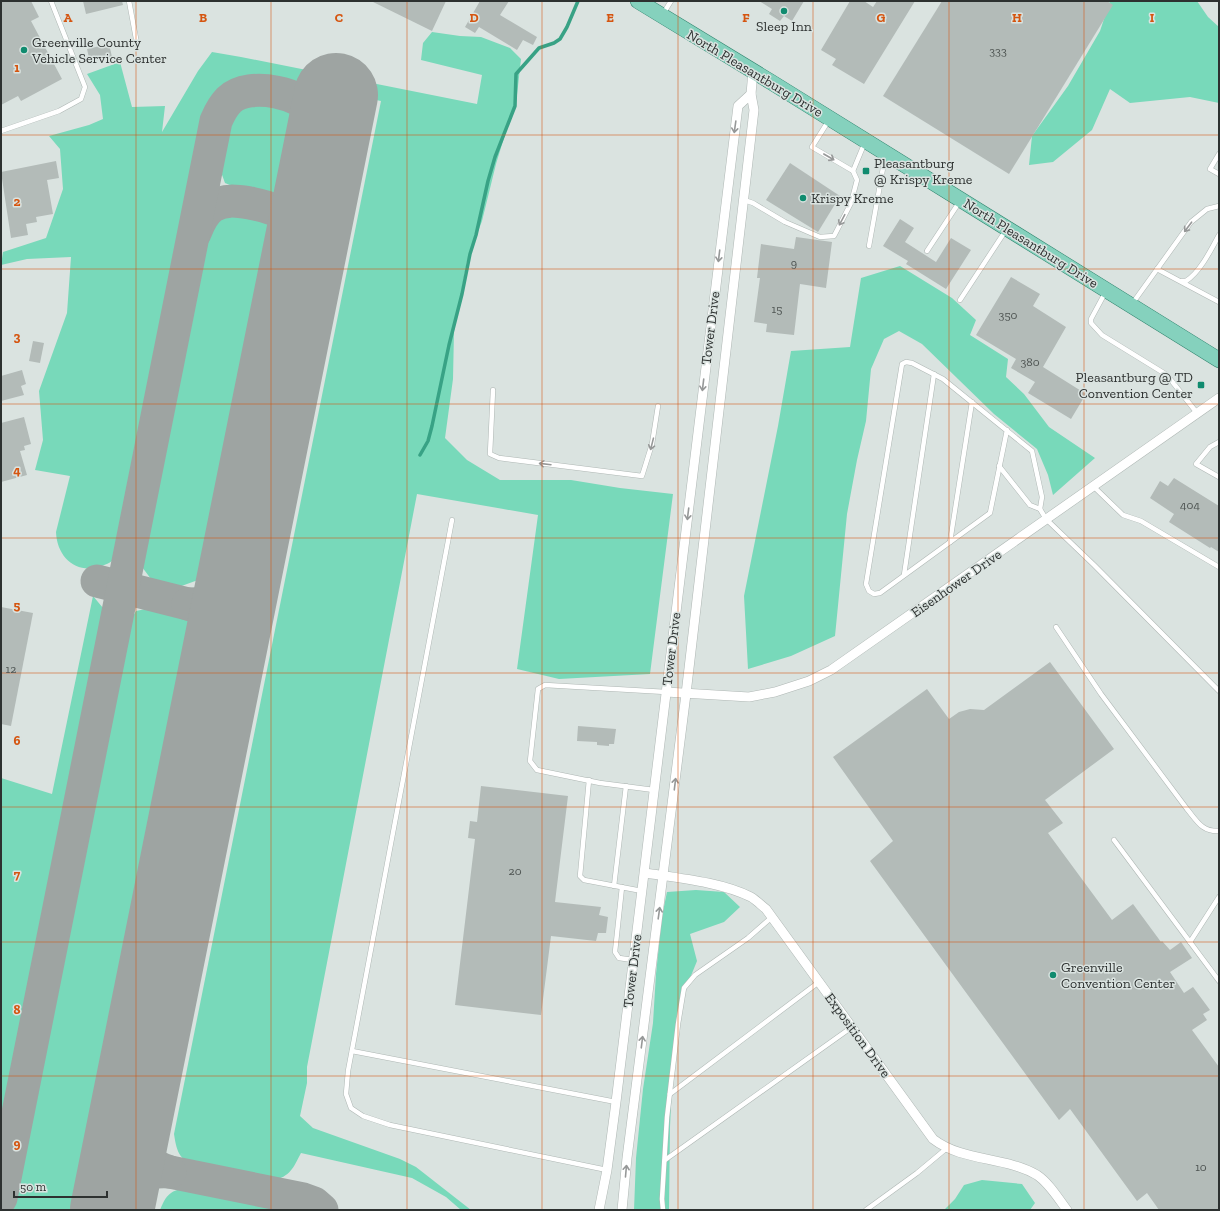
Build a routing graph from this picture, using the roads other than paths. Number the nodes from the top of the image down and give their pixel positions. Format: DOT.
graph roads {
  1 [pos="51,1"];
  2 [pos="129,1"];
  3 [pos="638,1"];
  4 [pos="671,1"];
  5 [pos="662,16"];
  6 [pos="137,44"];
  7 [pos="753,71"];
  8 [pos="751,94"];
  9 [pos="830,118"];
  10 [pos="1,131"];
  11 [pos="866,140"];
  12 [pos="886,153"];
  13 [pos="1219,154"];
  14 [pos="853,171"];
  15 [pos="1219,174"];
  16 [pos="744,200"];
  17 [pos="961,200"];
  18 [pos="1219,206"];
  19 [pos="1006,228"];
  20 [pos="1219,235"];
  21 [pos="869,246"];
  22 [pos="927,252"];
  23 [pos="1157,269"];
  24 [pos="1182,281"];
  25 [pos="1107,290"];
  26 [pos="960,300"];
  27 [pos="1219,302"];
  28 [pos="1131,306"];
  29 [pos="1219,360"];
  30 [pos="934,374"];
  31 [pos="493,390"];
  32 [pos="1219,398"];
  33 [pos="972,402"];
  34 [pos="658,406"];
  35 [pos="1197,413"];
  36 [pos="1007,430"];
  37 [pos="1219,442"];
  38 [pos="999,466"];
  39 [pos="1219,477"];
  40 [pos="1093,486"];
  41 [pos="1040,509"];
  42 [pos="1046,519"];
  43 [pos="452,520"];
  44 [pos="950,542"];
  45 [pos="1219,567"];
  46 [pos="904,575"];
  47 [pos="1056,627"];
  48 [pos="1219,691"];
  49 [pos="666,692"];
  50 [pos="686,694"];
  51 [pos="589,780"];
  52 [pos="626,786"];
  53 [pos="654,790"];
  54 [pos="1219,831"];
  55 [pos="1114,840"];
  56 [pos="645,873"];
  57 [pos="664,876"];
  58 [pos="614,886"];
  59 [pos="622,887"];
  60 [pos="642,891"];
  61 [pos="1219,897"];
  62 [pos="772,917"];
  63 [pos="1190,942"];
  64 [pos="633,960"];
  65 [pos="1219,981"];
  66 [pos="819,982"];
  67 [pos="852,1027"];
  68 [pos="352,1050"];
  69 [pos="670,1094"];
  70 [pos="616,1102"];
  71 [pos="947,1148"];
  72 [pos="665,1160"];
  73 [pos="607,1170"];
  74 [pos="599,1210"];
  75 [pos="622,1210"];
  76 [pos="663,1210"];
  77 [pos="866,1210"];
  78 [pos="1067,1210"];
  1 -- 10 [label="lane"];
  2 -- 6 [label="lane"];
  3 -- 5 [label="main road, North Pleasantburg Drive"];
  4 -- 5 [label="lane"];
  5 -- 7 [label="main road, North Pleasantburg Drive"];
  7 -- 8 [label="street, Tower Drive"];
  7 -- 9 [label="main road, North Pleasantburg Drive"];
  8 -- 16 [label="street, Tower Drive"];
  8 -- 49 [label="street, Tower Drive, one-way"];
  9 -- 11 [label="main road, North Pleasantburg Drive"];
  9 -- 14 [label="lane, one-way"];
  11 -- 12 [label="main road, North Pleasantburg Drive"];
  11 -- 14 [label="lane"];
  12 -- 17 [label="main road, North Pleasantburg Drive"];
  12 -- 21 [label="lane"];
  13 -- 15 [label="lane"];
  14 -- 16 [label="lane, one-way"];
  16 -- 50 [label="street, Tower Drive"];
  17 -- 19 [label="main road, North Pleasantburg Drive"];
  17 -- 22 [label="lane"];
  18 -- 23 [label="lane, one-way"];
  19 -- 25 [label="main road, North Pleasantburg Drive"];
  19 -- 26 [label="lane"];
  20 -- 24 [label="lane"];
  23 -- 24 [label="lane"];
  23 -- 28 [label="lane"];
  24 -- 27 [label="lane"];
  25 -- 28 [label="main road, North Pleasantburg Drive"];
  25 -- 35 [label="lane"];
  28 -- 29 [label="main road, North Pleasantburg Drive"];
  30 -- 33 [label="lane"];
  30 -- 46 [label="lane"];
  30 -- 46 [label="lane"];
  34 -- 31 [label="lane, one-way"];
  32 -- 35 [label="street, Eisenhower Drive"];
  33 -- 36 [label="lane"];
  33 -- 44 [label="lane"];
  35 -- 40 [label="street, Eisenhower Drive"];
  36 -- 38 [label="lane"];
  36 -- 41 [label="lane"];
  37 -- 39 [label="lane"];
  38 -- 41 [label="lane"];
  38 -- 44 [label="lane"];
  40 -- 42 [label="street, Eisenhower Drive"];
  40 -- 45 [label="lane"];
  41 -- 42 [label="lane"];
  42 -- 48 [label="lane"];
  42 -- 50 [label="street, Eisenhower Drive"];
  43 -- 68 [label="lane"];
  44 -- 46 [label="lane"];
  47 -- 54 [label="lane"];
  49 -- 50 [label="street, Eisenhower Drive"];
  49 -- 51 [label="lane"];
  49 -- 53 [label="street, Tower Drive"];
  57 -- 50 [label="street, Tower Drive, one-way"];
  51 -- 52 [label="lane"];
  51 -- 58 [label="lane"];
  52 -- 53 [label="lane"];
  52 -- 58 [label="lane"];
  53 -- 56 [label="street, Tower Drive"];
  55 -- 63 [label="lane"];
  56 -- 57 [label="street, Exposition Drive"];
  56 -- 60 [label="street, Tower Drive"];
  57 -- 62 [label="street, Exposition Drive"];
  75 -- 57 [label="street, Tower Drive, one-way"];
  58 -- 59 [label="lane"];
  59 -- 60 [label="lane"];
  59 -- 64 [label="lane"];
  60 -- 64 [label="street, Tower Drive"];
  61 -- 63 [label="lane"];
  62 -- 66 [label="street, Exposition Drive"];
  62 -- 69 [label="lane"];
  63 -- 65 [label="lane"];
  64 -- 70 [label="street, Tower Drive"];
  66 -- 67 [label="street, Exposition Drive"];
  66 -- 69 [label="lane"];
  67 -- 71 [label="street, Exposition Drive"];
  67 -- 72 [label="lane"];
  68 -- 70 [label="lane"];
  68 -- 73 [label="lane"];
  69 -- 72 [label="lane"];
  70 -- 73 [label="street, Tower Drive"];
  71 -- 77 [label="lane"];
  71 -- 78 [label="street, Exposition Drive"];
  72 -- 76 [label="lane"];
  73 -- 74 [label="street, Tower Drive"];
}
